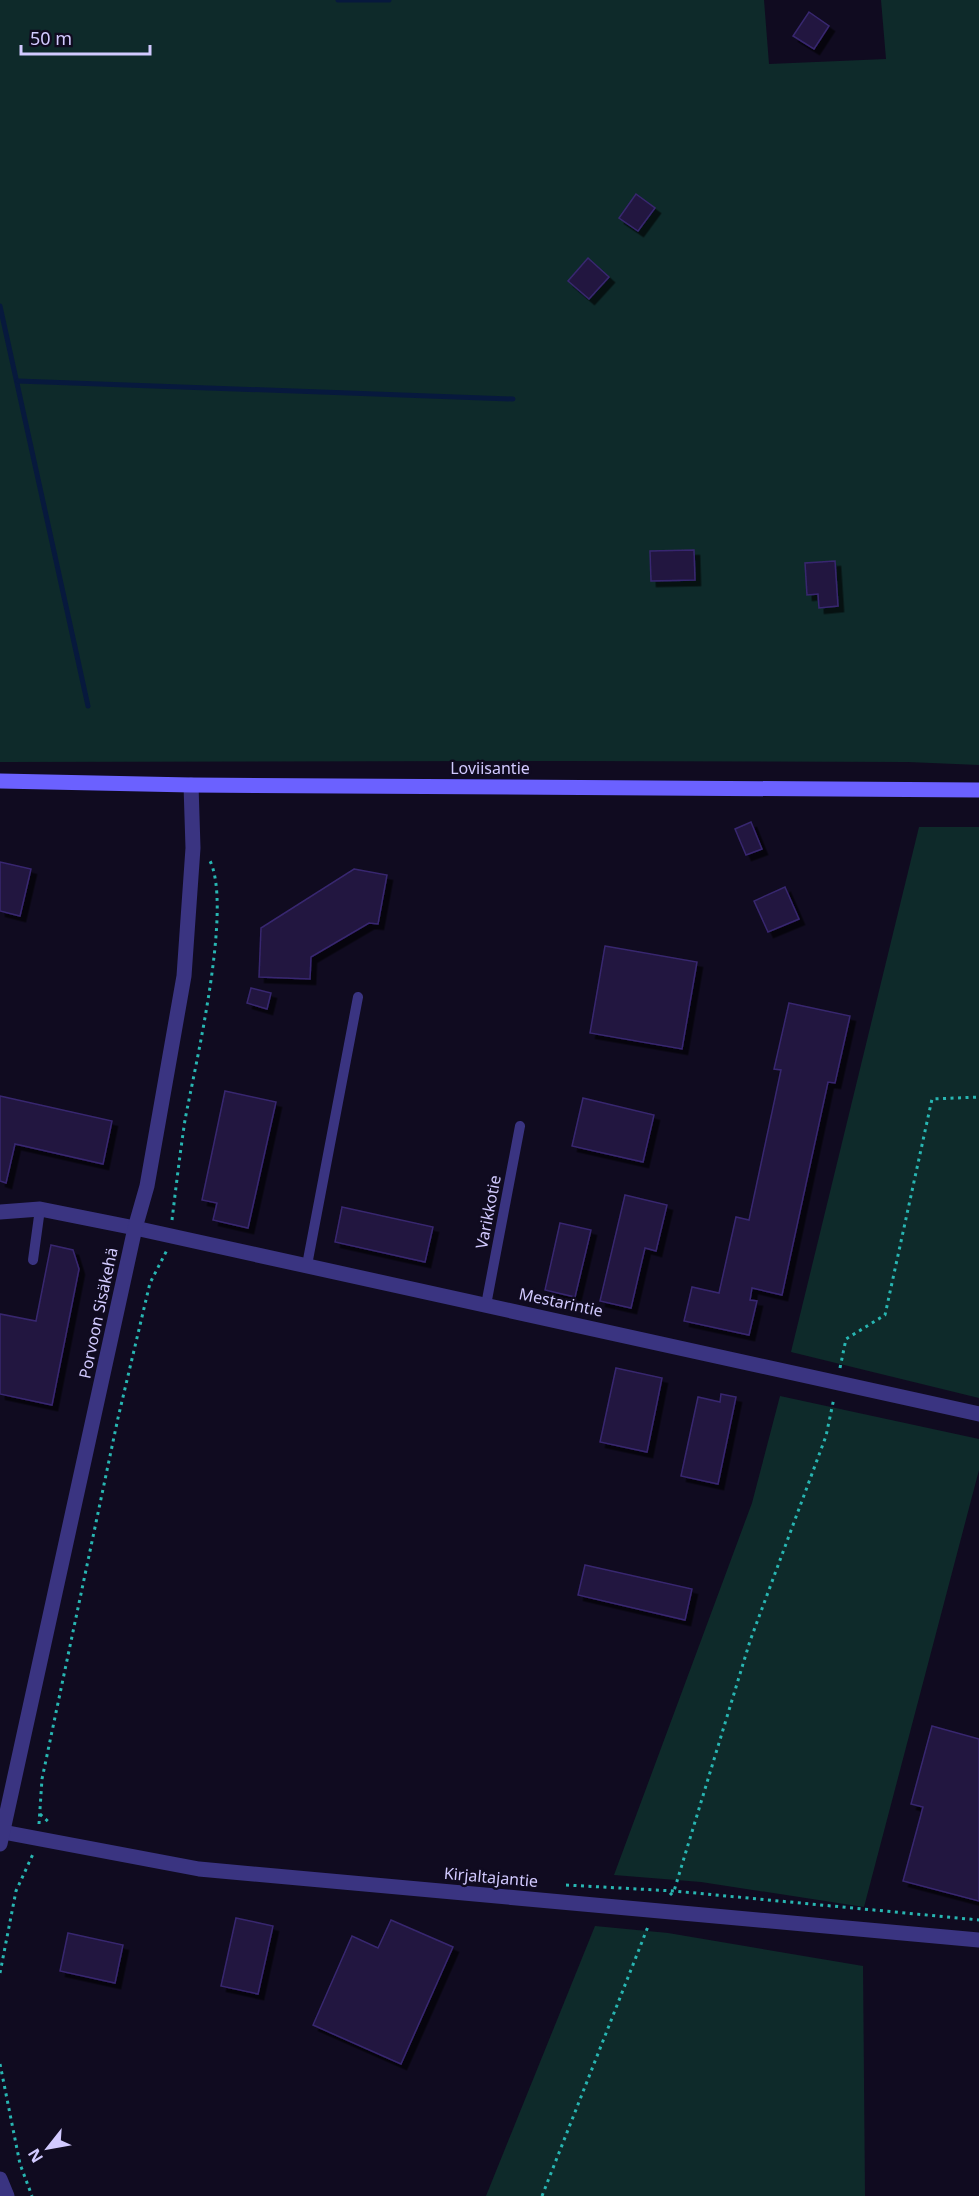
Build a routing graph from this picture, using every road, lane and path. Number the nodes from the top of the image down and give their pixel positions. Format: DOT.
graph roads {
  1 [pos="0,781"];
  2 [pos="191,785"];
  3 [pos="979,790"];
  4 [pos="193,848"];
  5 [pos="358,997"];
  6 [pos="979,1097"];
  7 [pos="519,1126"];
  8 [pos="40,1209"];
  9 [pos="0,1212"];
  10 [pos="135,1228"];
  11 [pos="170,1236"];
  12 [pos="33,1260"];
  13 [pos="307,1265"];
  14 [pos="486,1305"];
  15 [pos="838,1381"];
  16 [pos="979,1414"];
  17 [pos="39,1812"];
  18 [pos="60,1827"];
  19 [pos="1,1838"];
  20 [pos="36,1839"];
  21 [pos="555,1884"];
  22 [pos="674,1891"];
  23 [pos="654,1911"];
  24 [pos="979,1920"];
  25 [pos="979,1940"];
  26 [pos="0,1973"];
  27 [pos="0,2064"];
  28 [pos="0,2179"];
  29 [pos="7,2196"];
  30 [pos="32,2196"];
  31 [pos="542,2196"];
  1 -- 2 [label="main road, Loviisantie"];
  2 -- 3 [label="main road, Loviisantie"];
  2 -- 4 [label="street, Porvoon Sisäkehä"];
  4 -- 10 [label="street, Porvoon Sisäkehä"];
  4 -- 11 [label="path"];
  5 -- 13 [label="lane"];
  6 -- 15 [label="path"];
  7 -- 14 [label="lane, Varikkotie"];
  8 -- 9 [label="street, Mestarintie"];
  8 -- 10 [label="street, Mestarintie"];
  8 -- 12 [label="lane"];
  10 -- 11 [label="street, Mestarintie"];
  10 -- 19 [label="street, Porvoon Sisäkehä"];
  11 -- 13 [label="street, Mestarintie"];
  11 -- 17 [label="path"];
  13 -- 14 [label="street, Mestarintie"];
  14 -- 15 [label="street, Mestarintie"];
  15 -- 16 [label="street, Mestarintie"];
  15 -- 22 [label="path"];
  17 -- 18 [label="path"];
  17 -- 20 [label="path"];
  19 -- 20 [label="street, Kirjaltajantie"];
  20 -- 23 [label="street, Kirjaltajantie"];
  20 -- 26 [label="path"];
  21 -- 22 [label="path"];
  22 -- 23 [label="path"];
  22 -- 24 [label="path"];
  23 -- 25 [label="street, Kirjaltajantie"];
  23 -- 31 [label="path"];
  27 -- 30 [label="path"];
  28 -- 29 [label="street"];
}
